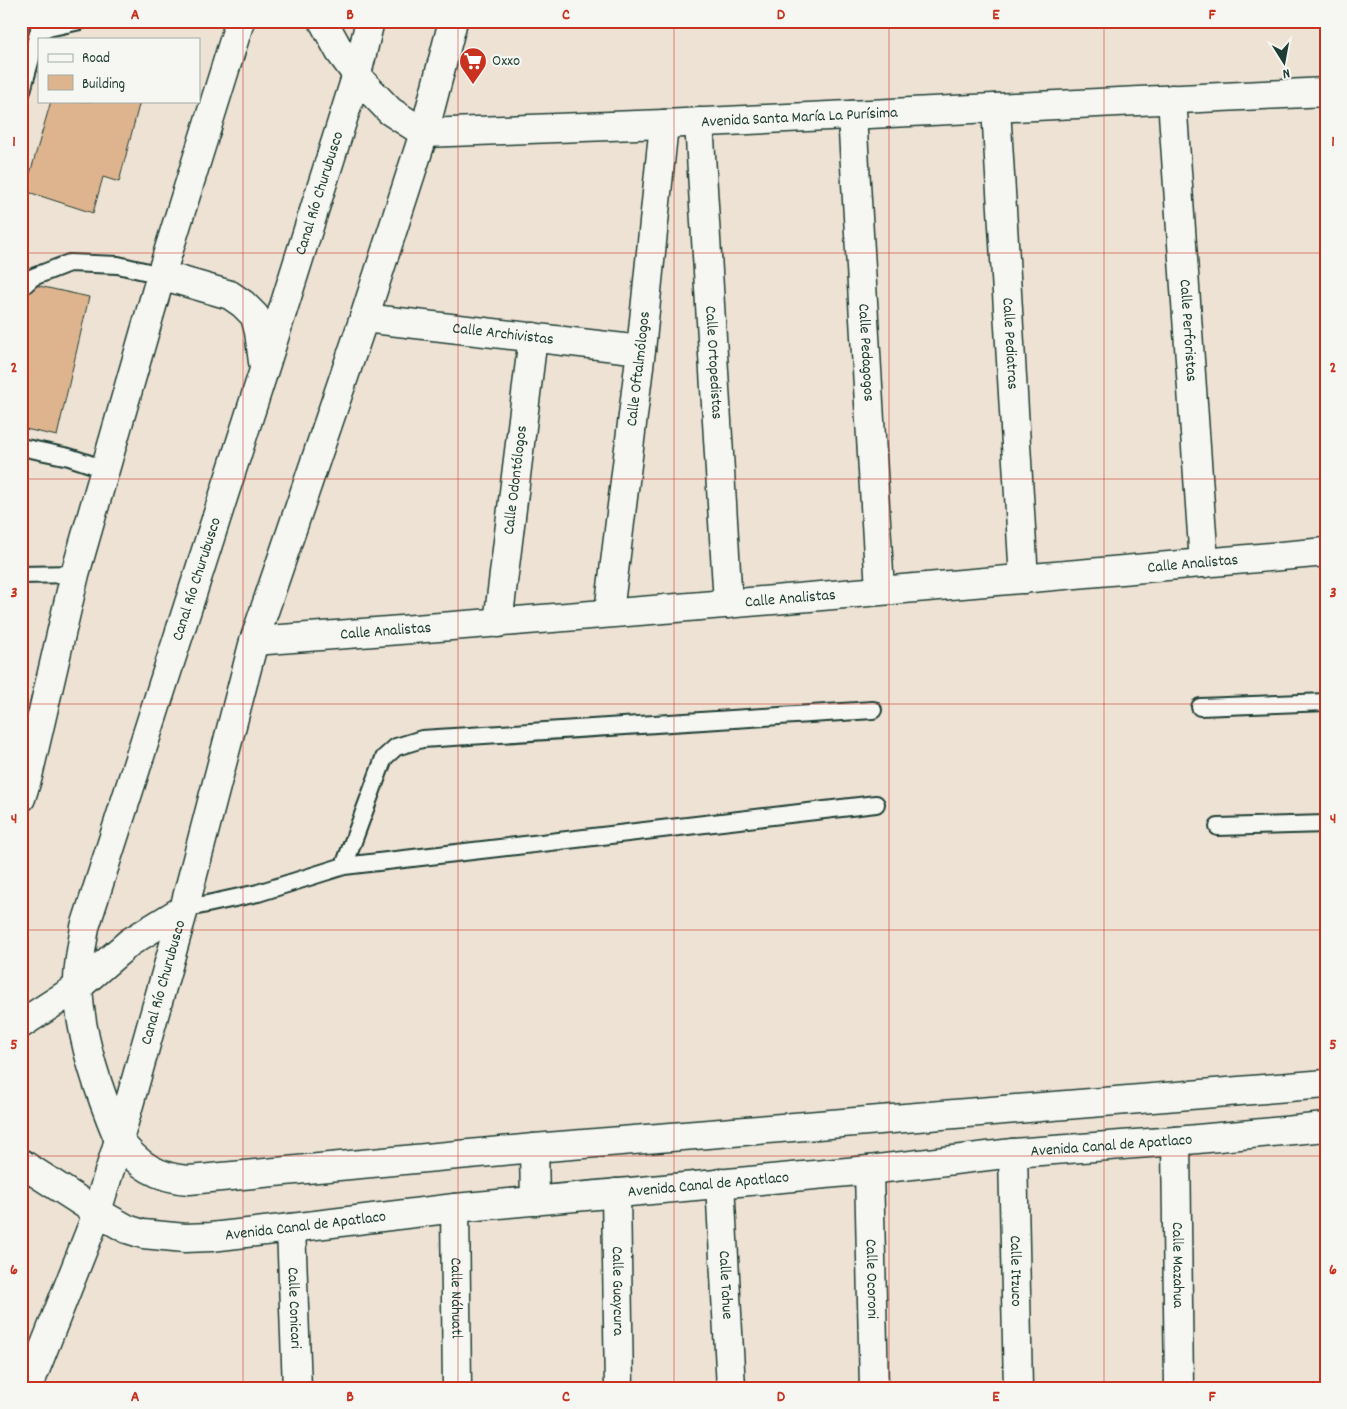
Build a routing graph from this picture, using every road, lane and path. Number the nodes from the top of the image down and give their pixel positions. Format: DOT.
graph roads {
  1 [pos="80,21"];
  2 [pos="240,21"];
  3 [pos="323,21"];
  4 [pos="370,21"];
  5 [pos="453,21"];
  6 [pos="39,25"];
  7 [pos="357,74"];
  8 [pos="1326,92"];
  9 [pos="21,94"];
  10 [pos="1172,99"];
  11 [pos="996,108"];
  12 [pos="852,115"];
  13 [pos="699,122"];
  14 [pos="664,124"];
  15 [pos="424,133"];
  16 [pos="161,275"];
  17 [pos="21,288"];
  18 [pos="364,318"];
  19 [pos="534,337"];
  20 [pos="642,350"];
  21 [pos="263,373"];
  22 [pos="21,447"];
  23 [pos="105,469"];
  24 [pos="1326,552"];
  25 [pos="1204,563"];
  26 [pos="75,574"];
  27 [pos="21,575"];
  28 [pos="1024,579"];
  29 [pos="880,590"];
  30 [pos="728,604"];
  31 [pos="609,612"];
  32 [pos="498,623"];
  33 [pos="254,641"];
  34 [pos="1326,702"];
  35 [pos="1200,707"];
  36 [pos="873,710"];
  37 [pos="23,786"];
  38 [pos="876,804"];
  39 [pos="1326,824"];
  40 [pos="1218,827"];
  41 [pos="344,866"];
  42 [pos="184,909"];
  43 [pos="78,987"];
  44 [pos="21,1024"];
  45 [pos="1326,1084"];
  46 [pos="1326,1127"];
  47 [pos="119,1140"];
  48 [pos="1176,1141"];
  49 [pos="534,1148"];
  50 [pos="1013,1154"];
  51 [pos="21,1163"];
  52 [pos="869,1170"];
  53 [pos="720,1183"];
  54 [pos="616,1194"];
  55 [pos="535,1201"];
  56 [pos="455,1208"];
  57 [pos="97,1212"];
  58 [pos="291,1228"];
  59 [pos="56,1315"];
  60 [pos="28,1388"];
  61 [pos="43,1388"];
  62 [pos="297,1388"];
  63 [pos="457,1388"];
  64 [pos="619,1388"];
  65 [pos="731,1388"];
  66 [pos="874,1388"];
  67 [pos="1018,1388"];
  68 [pos="1179,1388"];
  1 -- 6 [label="lane"];
  2 -- 16 [label="street"];
  3 -- 7 [label="street"];
  4 -- 7 [label="street, Canal Río Churubusco"];
  5 -- 15 [label="street, Canal Río Churubusco"];
  6 -- 9 [label="lane"];
  7 -- 15 [label="street"];
  7 -- 21 [label="street, Canal Río Churubusco"];
  8 -- 10 [label="street, Avenida Santa María La Purísima"];
  10 -- 11 [label="street, Avenida Santa María La Purísima"];
  10 -- 25 [label="street, Calle Perforistas"];
  11 -- 12 [label="street, Avenida Santa María La Purísima"];
  11 -- 28 [label="street, Calle Pediatras"];
  12 -- 13 [label="street, Avenida Santa María La Purísima"];
  12 -- 29 [label="street, Calle Pedagogos"];
  13 -- 14 [label="street, Avenida Santa María La Purísima"];
  13 -- 30 [label="street, Calle Ortopedistas"];
  14 -- 15 [label="street, Avenida Santa María La Purísima"];
  14 -- 20 [label="street, Calle Oftalmólogos"];
  15 -- 18 [label="street, Canal Río Churubusco"];
  16 -- 17 [label="lane"];
  16 -- 21 [label="street"];
  16 -- 23 [label="street"];
  18 -- 19 [label="street, Calle Archivistas"];
  18 -- 33 [label="street, Canal Río Churubusco"];
  19 -- 20 [label="street, Calle Archivistas"];
  19 -- 32 [label="street, Calle Odontólogos"];
  20 -- 31 [label="street, Calle Oftalmólogos"];
  21 -- 43 [label="street, Canal Río Churubusco"];
  22 -- 23 [label="lane"];
  23 -- 26 [label="street"];
  24 -- 25 [label="street, Calle Analistas"];
  25 -- 28 [label="street, Calle Analistas"];
  26 -- 27 [label="lane"];
  26 -- 37 [label="street"];
  28 -- 29 [label="street, Calle Analistas"];
  29 -- 30 [label="street, Calle Analistas"];
  30 -- 31 [label="street, Calle Analistas"];
  31 -- 32 [label="street, Calle Analistas"];
  32 -- 33 [label="street, Calle Analistas"];
  33 -- 42 [label="street, Canal Río Churubusco"];
  34 -- 35 [label="lane"];
  36 -- 41 [label="lane"];
  38 -- 41 [label="lane"];
  39 -- 40 [label="lane"];
  41 -- 42 [label="lane"];
  42 -- 43 [label="street"];
  42 -- 47 [label="street, Canal Río Churubusco"];
  43 -- 44 [label="street"];
  43 -- 47 [label="street, Canal Río Churubusco"];
  45 -- 49 [label="street"];
  46 -- 48 [label="street, Avenida Canal de Apatlaco"];
  47 -- 49 [label="street"];
  47 -- 57 [label="street, Canal Río Churubusco"];
  48 -- 50 [label="street, Avenida Canal de Apatlaco"];
  48 -- 68 [label="street, Calle Mazahua"];
  49 -- 55 [label="street"];
  50 -- 52 [label="street, Avenida Canal de Apatlaco"];
  50 -- 67 [label="street, Calle Itzuco"];
  51 -- 57 [label="street, Avenida Canal de Apatlaco"];
  52 -- 53 [label="street, Avenida Canal de Apatlaco"];
  52 -- 66 [label="street, Calle Ocoroni"];
  53 -- 54 [label="street, Avenida Canal de Apatlaco"];
  53 -- 65 [label="street, Calle Tahue"];
  54 -- 55 [label="street, Avenida Canal de Apatlaco"];
  54 -- 64 [label="street, Calle Guaycura"];
  55 -- 56 [label="street, Avenida Canal de Apatlaco"];
  56 -- 58 [label="street, Avenida Canal de Apatlaco"];
  56 -- 63 [label="street, Calle Náhuatl"];
  57 -- 58 [label="street, Avenida Canal de Apatlaco"];
  57 -- 59 [label="street, Canal Río Churubusco"];
  58 -- 62 [label="street, Calle Conicari"];
  59 -- 60 [label="street, Canal Río Churubusco"];
  59 -- 61 [label="street, Canal Río Churubusco"];
}
